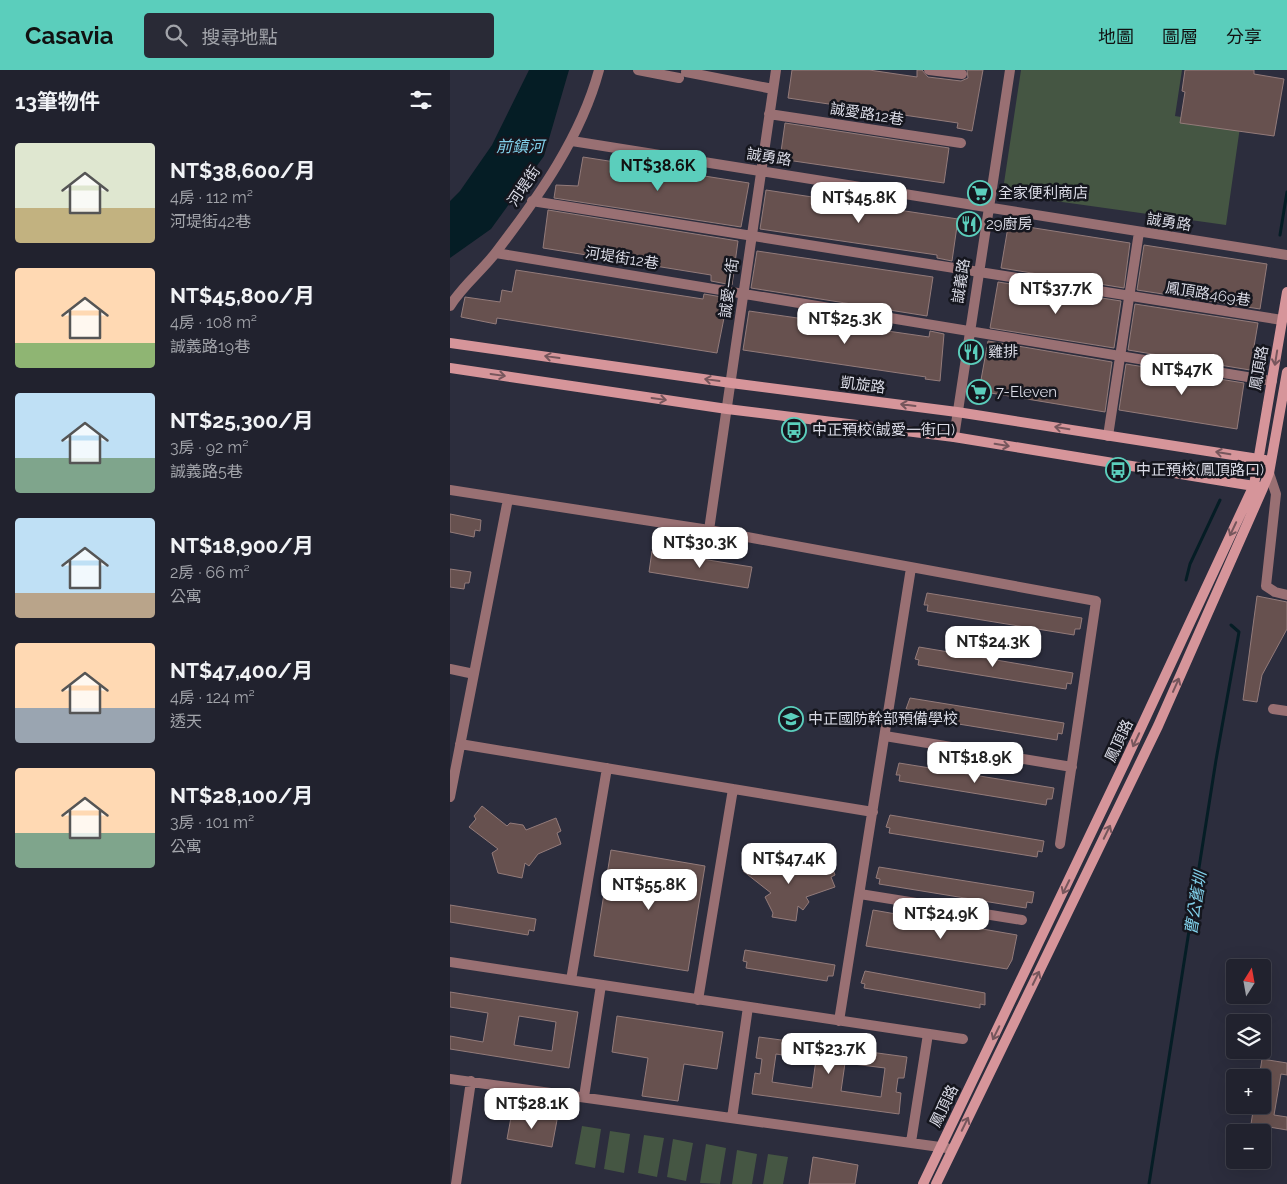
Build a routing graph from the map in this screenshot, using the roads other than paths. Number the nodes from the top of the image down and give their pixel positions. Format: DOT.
graph roads {
  1 [pos="600,70"];
  2 [pos="638,70"];
  3 [pos="776,70"];
  4 [pos="929,70"];
  5 [pos="1010,70"];
  6 [pos="962,74"];
  7 [pos="773,89"];
  8 [pos="769,114"];
  9 [pos="572,141"];
  10 [pos="961,143"];
  11 [pos="760,171"];
  12 [pos="532,201"];
  13 [pos="988,207"];
  14 [pos="1139,232"];
  15 [pos="751,236"];
  16 [pos="496,253"];
  17 [pos="1287,255"];
  18 [pos="978,272"];
  19 [pos="1287,292"];
  20 [pos="743,294"];
  21 [pos="1129,297"];
  22 [pos="450,306"];
  23 [pos="1282,320"];
  24 [pos="969,331"];
  25 [pos="450,343"];
  26 [pos="1120,357"];
  27 [pos="450,368"];
  28 [pos="1287,372"];
  29 [pos="1272,381"];
  30 [pos="731,383"];
  31 [pos="727,409"];
  32 [pos="957,412"];
  33 [pos="1108,436"];
  34 [pos="954,437"];
  35 [pos="1258,459"];
  36 [pos="1271,460"];
  37 [pos="1269,472"];
  38 [pos="1258,487"];
  39 [pos="450,490"];
  40 [pos="508,499"];
  41 [pos="709,530"];
  42 [pos="911,568"];
  43 [pos="1287,595"];
  44 [pos="450,670"];
  45 [pos="474,674"];
  46 [pos="1273,709"];
  47 [pos="1287,711"];
  48 [pos="885,736"];
  49 [pos="460,744"];
  50 [pos="1072,767"];
  51 [pos="607,768"];
  52 [pos="733,788"];
  53 [pos="450,798"];
  54 [pos="873,812"];
  55 [pos="1060,844"];
  56 [pos="860,894"];
  57 [pos="1022,920"];
  58 [pos="450,962"];
  59 [pos="571,980"];
  60 [pos="601,985"];
  61 [pos="698,1000"];
  62 [pos="748,1007"];
  63 [pos="839,1021"];
  64 [pos="928,1034"];
  65 [pos="962,1039"];
  66 [pos="450,1079"];
  67 [pos="471,1082"];
  68 [pos="584,1097"];
  69 [pos="732,1118"];
  70 [pos="911,1142"];
  71 [pos="941,1146"];
  72 [pos="952,1150"];
  73 [pos="456,1184"];
  74 [pos="923,1184"];
  75 [pos="936,1184"];
  1 -- 9 [label="street, 河堤街"];
  2 -- 7 [label="street"];
  3 -- 7 [label="street, 誠愛一街"];
  4 -- 6 [label="street"];
  5 -- 13 [label="street, 誠義路"];
  7 -- 8 [label="street, 誠愛一街"];
  8 -- 10 [label="street, 誠愛路12巷"];
  8 -- 11 [label="street, 誠愛一街"];
  9 -- 11 [label="street, 誠勇路"];
  9 -- 12 [label="street, 河堤街"];
  11 -- 13 [label="street, 誠勇路"];
  11 -- 15 [label="street, 誠愛一街"];
  12 -- 15 [label="street, 鳳頂路469巷"];
  12 -- 16 [label="street, 河堤街"];
  13 -- 14 [label="street, 誠勇路"];
  13 -- 18 [label="street, 誠義路"];
  14 -- 17 [label="street, 誠勇路"];
  14 -- 21 [label="street"];
  15 -- 18 [label="street, 鳳頂路469巷"];
  15 -- 20 [label="street, 誠愛一街"];
  16 -- 20 [label="street, 河堤街12巷"];
  16 -- 22 [label="street, 河堤街"];
  18 -- 21 [label="street, 鳳頂路469巷"];
  18 -- 24 [label="street, 誠義路"];
  19 -- 23 [label="main road, 鳳頂路"];
  20 -- 24 [label="street, 河堤街12巷"];
  20 -- 30 [label="street, 誠愛一街"];
  21 -- 23 [label="street, 鳳頂路469巷"];
  21 -- 26 [label="street"];
  23 -- 29 [label="main road, 鳳頂路, one-way"];
  24 -- 26 [label="street, 河堤街12巷"];
  24 -- 32 [label="street, 誠義路"];
  30 -- 25 [label="main road, 凱旋路, one-way"];
  26 -- 29 [label="street, 河堤街12巷"];
  26 -- 33 [label="street"];
  27 -- 31 [label="main road, one-way"];
  28 -- 36 [label="main road, 鳳頂路"];
  29 -- 35 [label="main road, 鳳頂路"];
  30 -- 31 [label="street, 誠愛一街"];
  32 -- 30 [label="main road, 凱旋路, one-way"];
  31 -- 34 [label="main road"];
  31 -- 41 [label="street, 誠愛一街"];
  33 -- 32 [label="main road, 凱旋路, one-way"];
  32 -- 34 [label="street, 誠義路"];
  35 -- 33 [label="main road, 凱旋路, one-way"];
  34 -- 38 [label="main road, one-way"];
  35 -- 36 [label="main road, 凱旋路"];
  35 -- 38 [label="main road, 鳳頂路"];
  36 -- 37 [label="main road, 鳳頂路"];
  37 -- 38 [label="main road, 鳳頂路"];
  37 -- 43 [label="street"];
  38 -- 71 [label="main road, 鳳頂路, one-way"];
  72 -- 38 [label="main road, 鳳頂路, one-way"];
  39 -- 40 [label="street"];
  40 -- 41 [label="street"];
  40 -- 45 [label="street"];
  41 -- 42 [label="street"];
  42 -- 48 [label="street"];
  42 -- 50 [label="street"];
  44 -- 45 [label="street"];
  45 -- 49 [label="street"];
  46 -- 47 [label="street"];
  48 -- 50 [label="street"];
  48 -- 54 [label="street"];
  49 -- 51 [label="street"];
  49 -- 53 [label="street"];
  50 -- 55 [label="street"];
  51 -- 52 [label="street"];
  51 -- 59 [label="street"];
  52 -- 54 [label="street"];
  52 -- 61 [label="street"];
  54 -- 56 [label="street"];
  56 -- 57 [label="street"];
  56 -- 63 [label="street"];
  58 -- 59 [label="street"];
  59 -- 60 [label="street"];
  60 -- 61 [label="street"];
  60 -- 68 [label="street"];
  61 -- 62 [label="street"];
  62 -- 63 [label="street"];
  62 -- 69 [label="street"];
  63 -- 64 [label="street"];
  64 -- 65 [label="street"];
  64 -- 70 [label="street"];
  66 -- 67 [label="street"];
  67 -- 68 [label="street"];
  67 -- 73 [label="street"];
  68 -- 69 [label="street"];
  69 -- 70 [label="street"];
  70 -- 71 [label="street"];
  71 -- 72 [label="street"];
  71 -- 74 [label="main road, 鳳頂路"];
  72 -- 75 [label="main road, 鳳頂路"];
}
